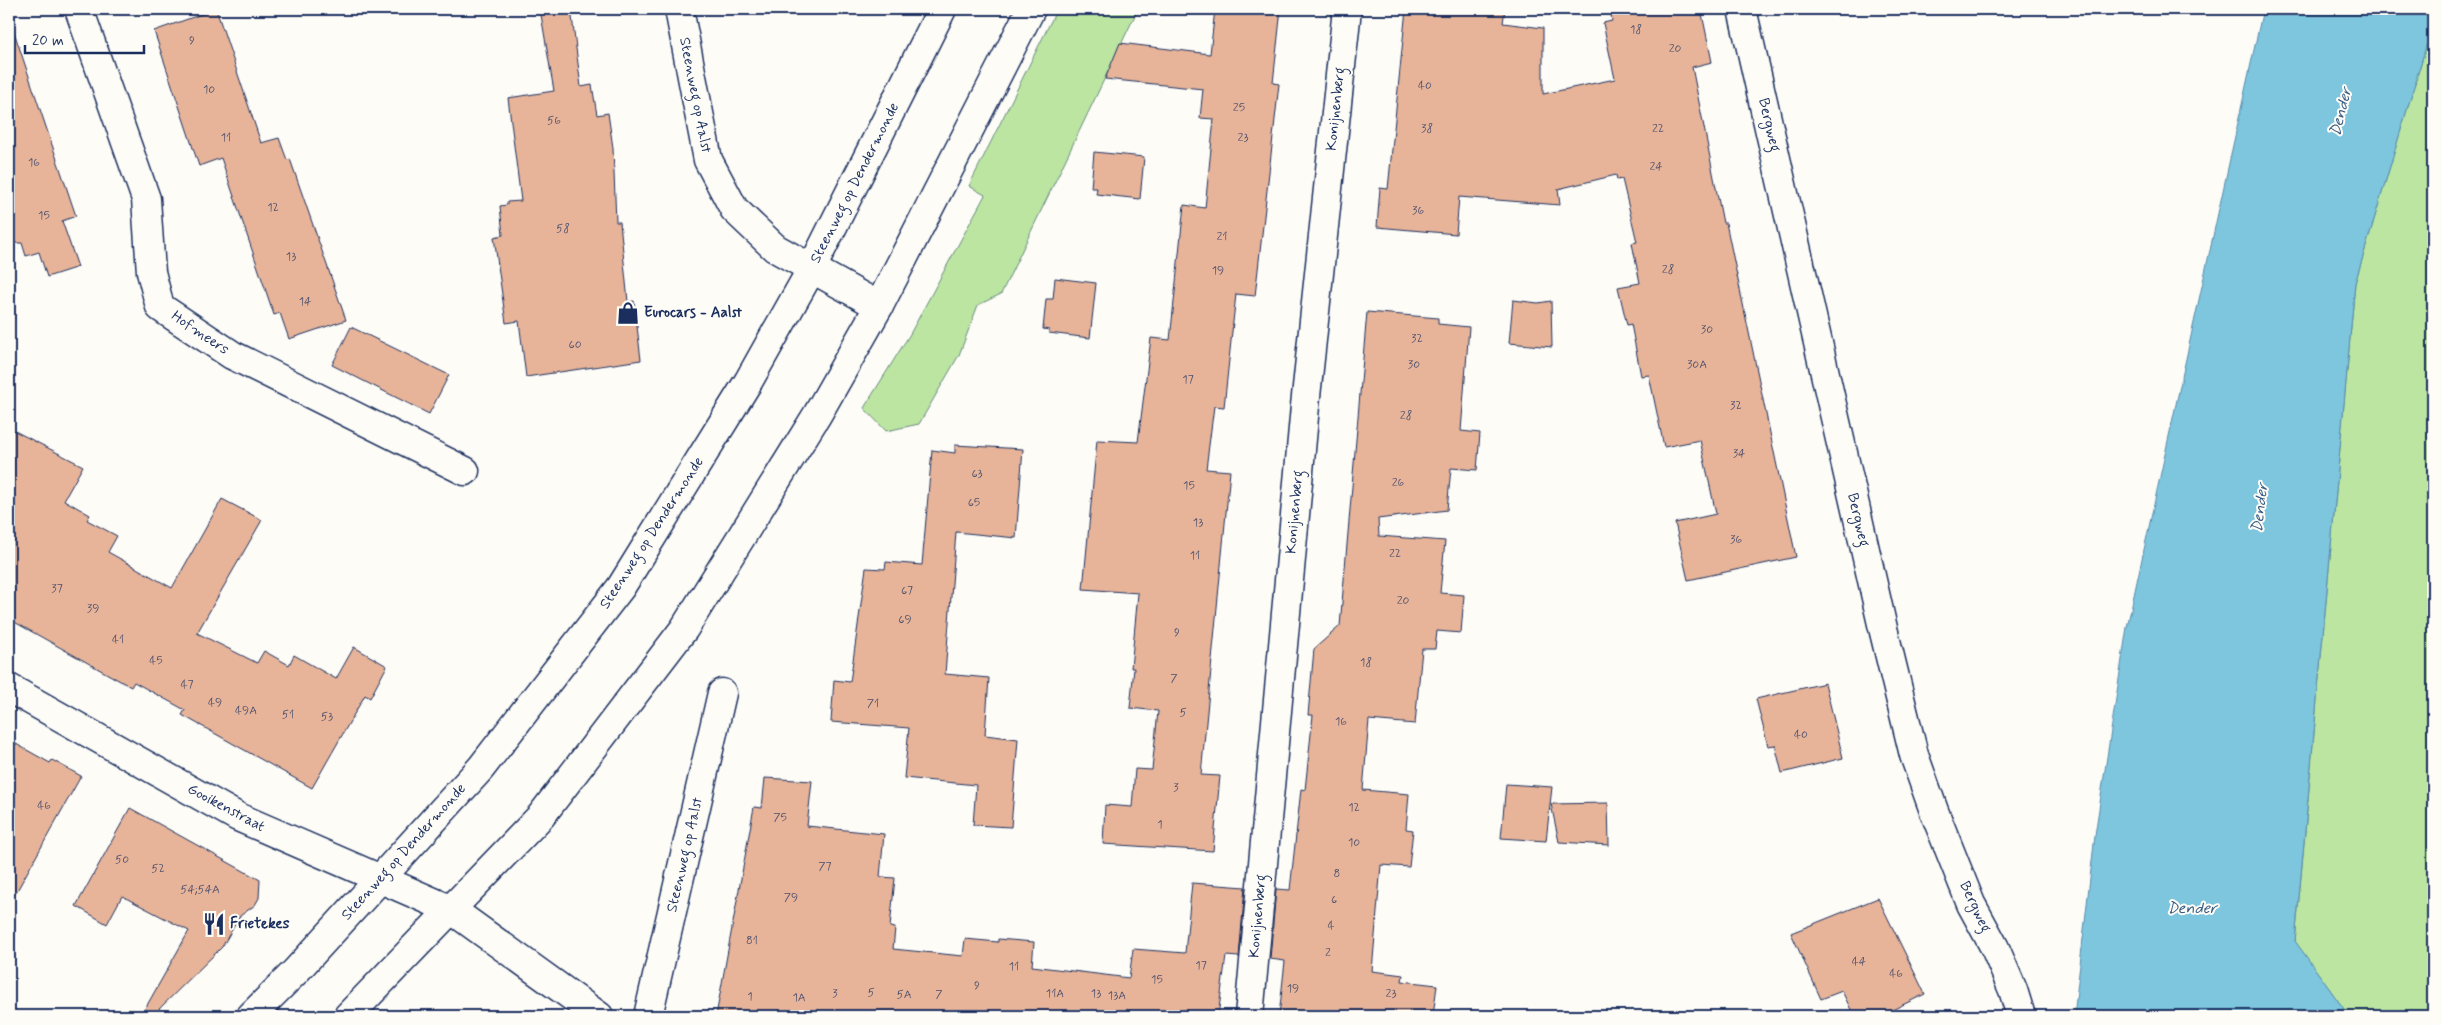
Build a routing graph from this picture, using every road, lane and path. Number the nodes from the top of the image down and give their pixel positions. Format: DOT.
graph roads {
  1 [pos="79,9"];
  2 [pos="679,9"];
  3 [pos="942,9"];
  4 [pos="1031,9"];
  5 [pos="1347,9"];
  6 [pos="1742,9"];
  7 [pos="810,270"];
  8 [pos="879,306"];
  9 [pos="466,471"];
  10 [pos="9,688"];
  11 [pos="722,693"];
  12 [pos="379,880"];
  13 [pos="452,910"];
  14 [pos="251,1016"];
  15 [pos="348,1016"];
  16 [pos="599,1016"];
  17 [pos="648,1016"];
  18 [pos="1249,1016"];
  19 [pos="2021,1016"];
  1 -- 9 [label="street, Hofmeers"];
  2 -- 7 [label="street, Steenweg op Aalst"];
  3 -- 7 [label="street, Steenweg op Dendermonde"];
  4 -- 8 [label="street"];
  5 -- 18 [label="street, Konijnenberg"];
  6 -- 19 [label="street, Bergweg"];
  7 -- 8 [label="street, Steenweg op Aalst"];
  7 -- 12 [label="street, Steenweg op Dendermonde"];
  8 -- 13 [label="street"];
  10 -- 12 [label="street, Gooikenstraat"];
  11 -- 17 [label="street, Steenweg op Aalst"];
  12 -- 13 [label="street, Gooikenstraat"];
  12 -- 14 [label="street, Steenweg op Dendermonde"];
  13 -- 15 [label="street"];
  13 -- 16 [label="street"];
}
